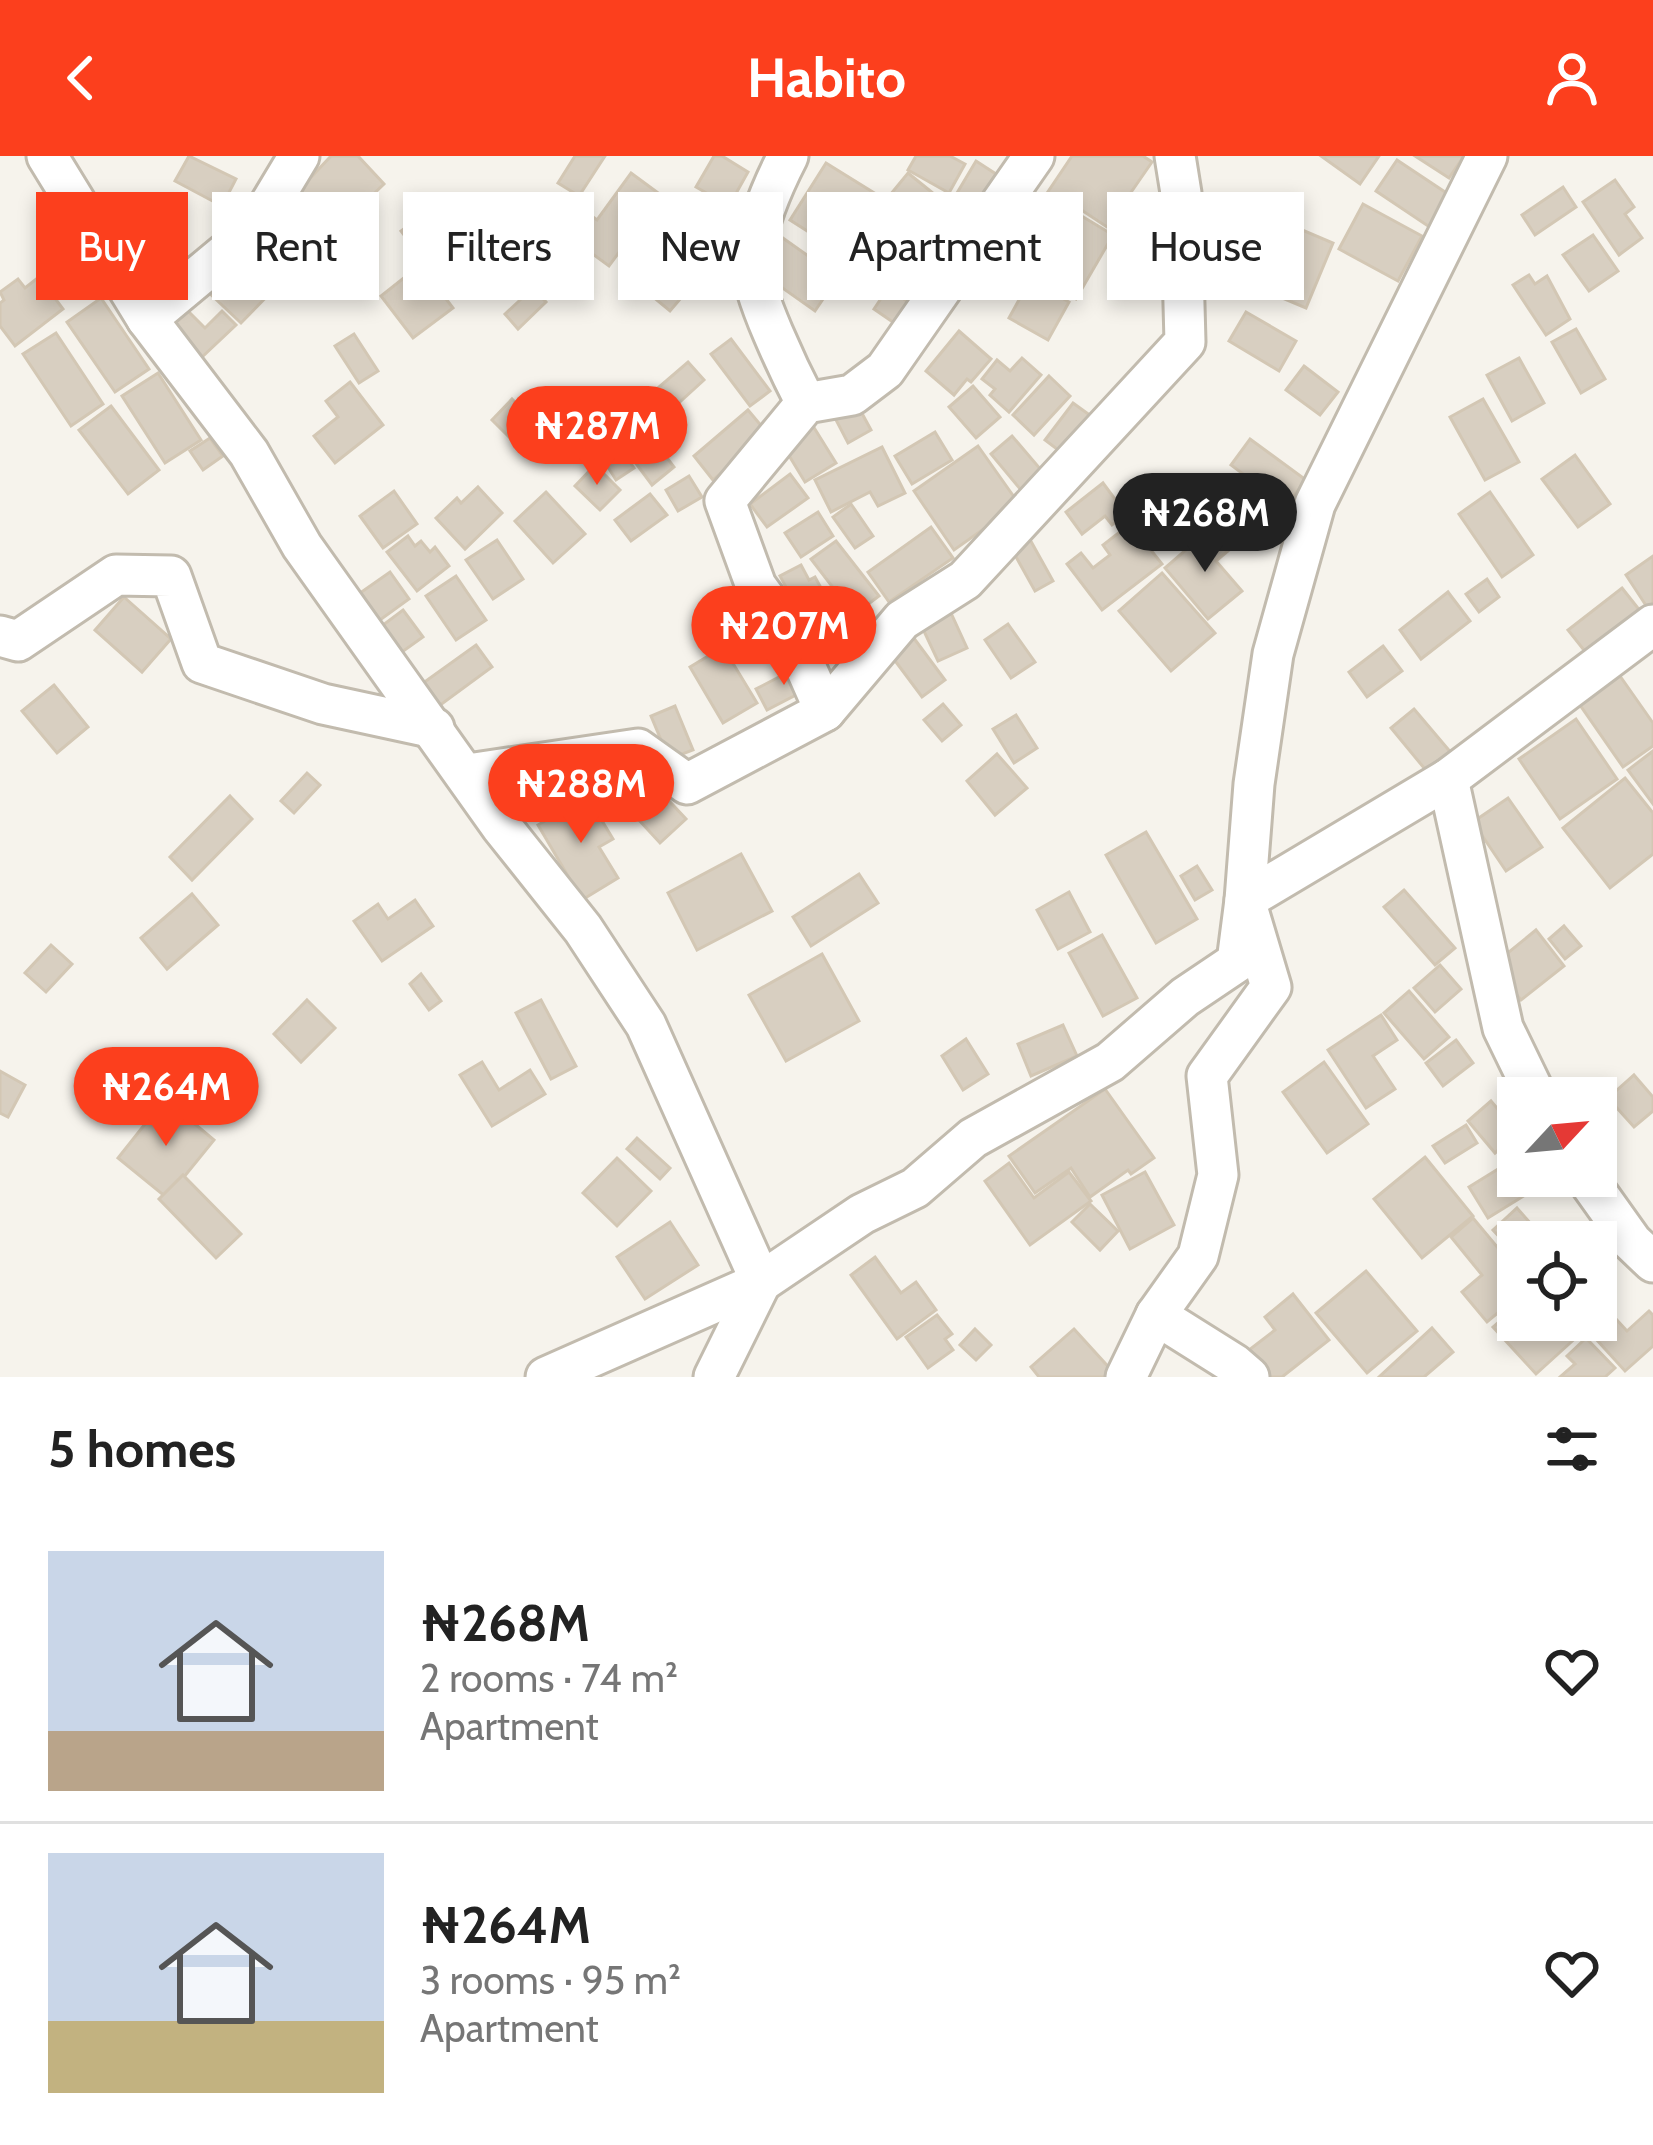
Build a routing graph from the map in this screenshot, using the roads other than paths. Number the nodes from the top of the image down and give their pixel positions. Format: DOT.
graph roads {
  1 [pos="47,156"];
  2 [pos="298,156"];
  3 [pos="788,156"];
  4 [pos="1034,156"];
  5 [pos="1175,156"];
  6 [pos="1487,156"];
  7 [pos="147,319"];
  8 [pos="806,403"];
  9 [pos="1653,625"];
  10 [pos="0,636"];
  11 [pos="825,711"];
  12 [pos="434,728"];
  13 [pos="468,774"];
  14 [pos="1448,779"];
  15 [pos="1245,900"];
  16 [pos="1526,1077"];
  17 [pos="1600,1197"];
  18 [pos="1653,1262"];
  19 [pos="761,1282"];
  20 [pos="1156,1315"];
  21 [pos="546,1377"];
  22 [pos="714,1377"];
  23 [pos="1126,1377"];
  24 [pos="1249,1377"];
  1 -- 7 [label="street"];
  2 -- 7 [label="street"];
  3 -- 8 [label="street"];
  4 -- 8 [label="street"];
  5 -- 11 [label="street"];
  6 -- 15 [label="street"];
  7 -- 12 [label="street"];
  8 -- 11 [label="street"];
  9 -- 14 [label="street"];
  10 -- 12 [label="street"];
  11 -- 13 [label="street"];
  12 -- 13 [label="street"];
  13 -- 19 [label="street"];
  14 -- 15 [label="street"];
  14 -- 16 [label="street"];
  15 -- 19 [label="street"];
  15 -- 20 [label="street"];
  17 -- 18 [label="street"];
  19 -- 21 [label="street"];
  19 -- 22 [label="street"];
  20 -- 23 [label="street"];
  20 -- 24 [label="street"];
}
